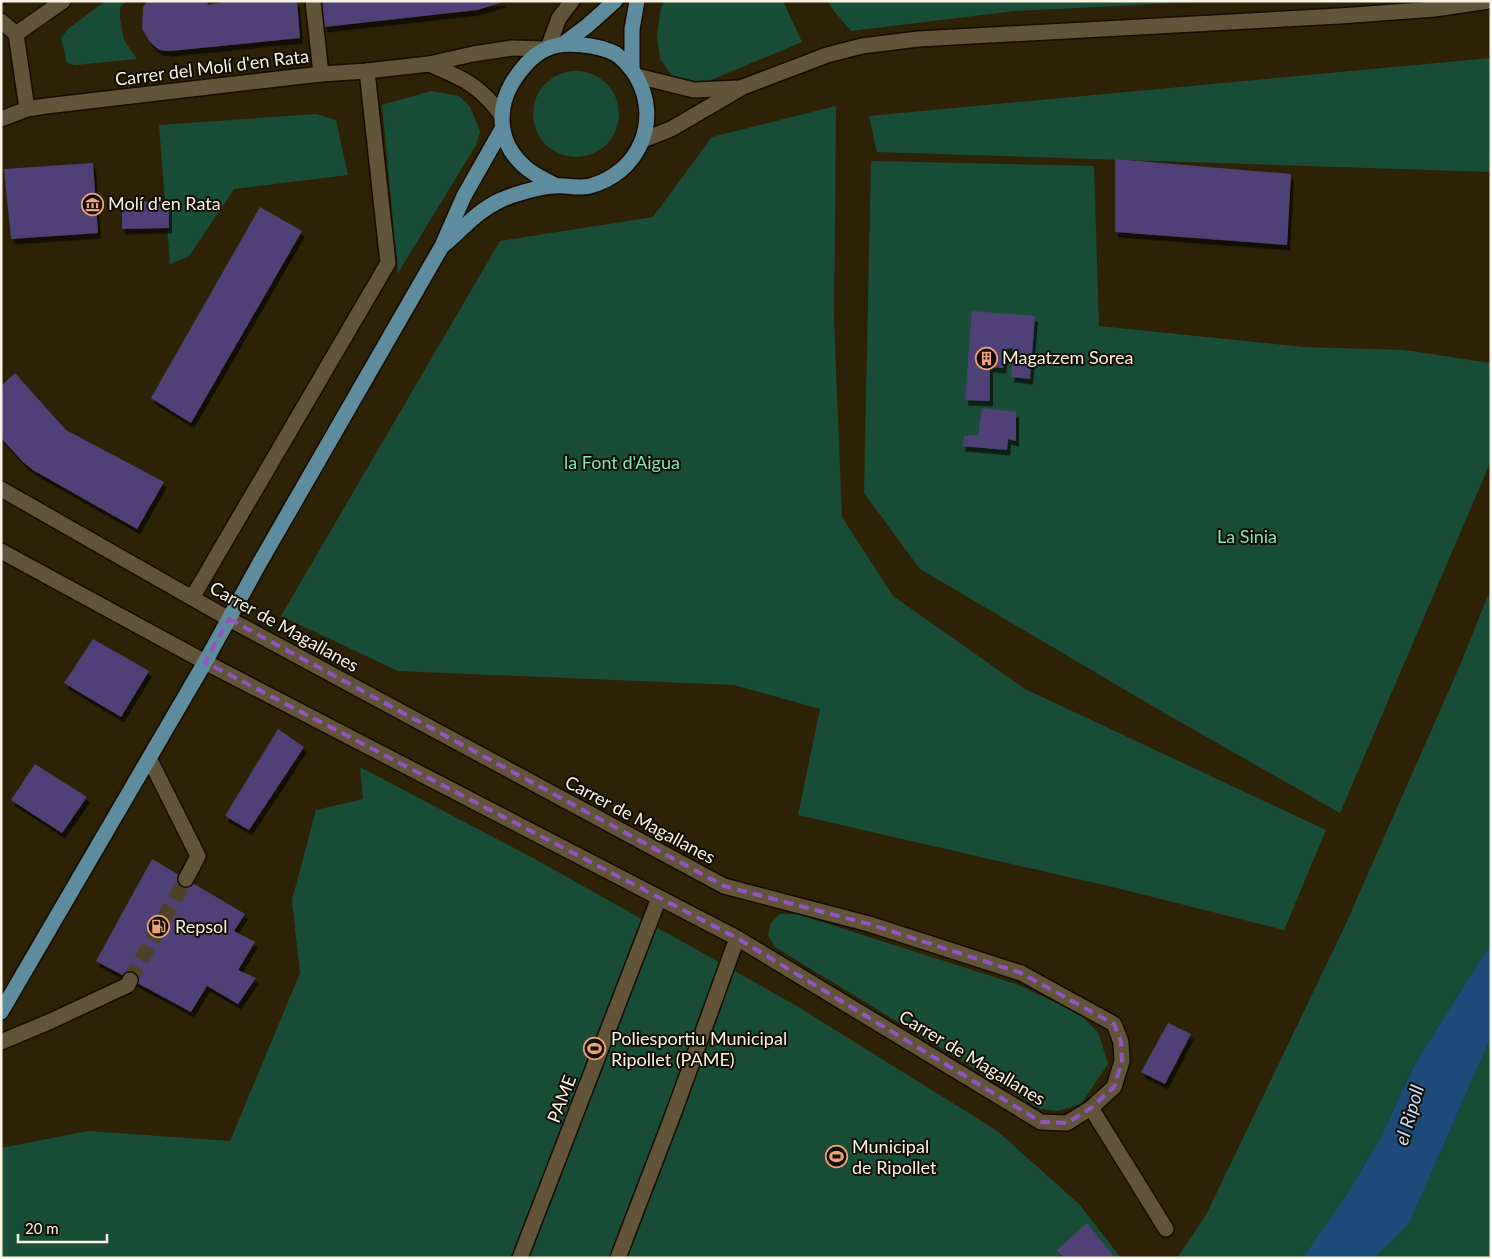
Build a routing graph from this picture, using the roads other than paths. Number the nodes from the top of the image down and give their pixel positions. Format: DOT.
graph roads {
  1 [pos="63,1"];
  2 [pos="313,1"];
  3 [pos="572,1"];
  4 [pos="615,1"];
  5 [pos="637,1"];
  6 [pos="1490,1"];
  7 [pos="1,21"];
  8 [pos="16,34"];
  9 [pos="563,44"];
  10 [pos="546,48"];
  11 [pos="429,64"];
  12 [pos="367,71"];
  13 [pos="635,73"];
  14 [pos="321,74"];
  15 [pos="743,87"];
  16 [pos="27,109"];
  17 [pos="1,119"];
  18 [pos="502,122"];
  19 [pos="643,140"];
  20 [pos="555,185"];
  21 [pos="442,246"];
  22 [pos="1,489"];
  23 [pos="1,551"];
  24 [pos="192,598"];
  25 [pos="229,620"];
  26 [pos="205,662"];
  27 [pos="149,758"];
  28 [pos="186,879"];
  29 [pos="659,898"];
  30 [pos="737,938"];
  31 [pos="130,980"];
  32 [pos="1,1012"];
  33 [pos="1,1042"];
  34 [pos="1092,1108"];
  35 [pos="1166,1229"];
  36 [pos="520,1258"];
  37 [pos="618,1258"];
  1 -- 8 [label="street"];
  2 -- 14 [label="street"];
  3 -- 10 [label="street"];
  4 -- 9 [label="main road"];
  5 -- 13 [label="main road"];
  6 -- 15 [label="street"];
  7 -- 8 [label="street"];
  8 -- 16 [label="street"];
  9 -- 10 [label="main road"];
  9 -- 13 [label="main road"];
  10 -- 11 [label="street, Carrer del Molí d'en Rata"];
  10 -- 18 [label="main road"];
  11 -- 12 [label="street, Carrer del Molí d'en Rata"];
  11 -- 18 [label="street, Carrer del Molí d'en Rata"];
  12 -- 14 [label="street, Carrer del Molí d'en Rata"];
  12 -- 24 [label="street"];
  13 -- 15 [label="street"];
  13 -- 19 [label="main road"];
  14 -- 16 [label="street, Carrer del Molí d'en Rata"];
  15 -- 19 [label="street"];
  16 -- 17 [label="street, Carrer del Molí d'en Rata"];
  18 -- 20 [label="main road"];
  18 -- 21 [label="main road"];
  19 -- 20 [label="main road"];
  20 -- 21 [label="main road"];
  21 -- 25 [label="main road"];
  22 -- 24 [label="street, Carrer de Magallanes"];
  23 -- 26 [label="street, Carrer de Magallanes"];
  24 -- 25 [label="street, Carrer de Magallanes"];
  25 -- 26 [label="main road"];
  25 -- 34 [label="street, Carrer de Magallanes"];
  26 -- 27 [label="main road"];
  26 -- 29 [label="street, Carrer de Magallanes"];
  27 -- 28 [label="street"];
  27 -- 32 [label="main road"];
  29 -- 30 [label="street, Carrer de Magallanes"];
  29 -- 36 [label="street, PAME"];
  30 -- 34 [label="street, Carrer de Magallanes"];
  30 -- 37 [label="street"];
  31 -- 33 [label="street"];
  34 -- 35 [label="street"];
}
